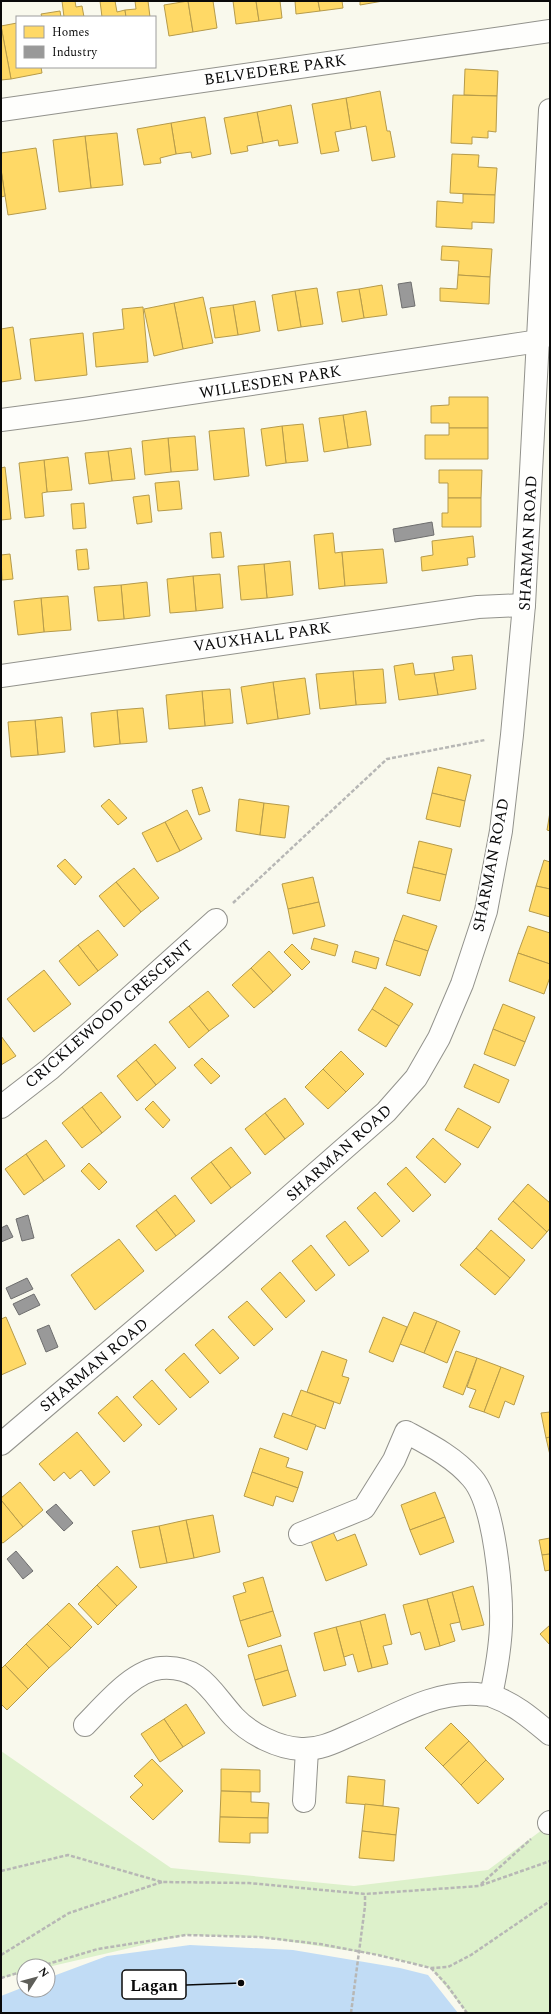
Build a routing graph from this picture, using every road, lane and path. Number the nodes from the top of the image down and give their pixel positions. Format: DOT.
graph roads {
  1 [pos="550,31"];
  2 [pos="1,110"];
  3 [pos="550,110"];
  4 [pos="548,205"];
  5 [pos="538,341"];
  6 [pos="1,420"];
  7 [pos="542,444"];
  8 [pos="524,605"];
  9 [pos="1,676"];
  10 [pos="512,735"];
  11 [pos="216,920"];
  12 [pos="1,1107"];
  13 [pos="1,1444"];
  14 [pos="300,1534"];
  15 [pos="491,1695"];
  16 [pos="85,1725"];
  17 [pos="550,1734"];
  18 [pos="307,1750"];
  19 [pos="304,1801"];
  20 [pos="549,1822"];
  21 [pos="550,1861"];
  22 [pos="1,1871"];
  23 [pos="162,1882"];
  24 [pos="479,1886"];
  25 [pos="365,1894"];
  26 [pos="550,1901"];
  27 [pos="1,1955"];
  28 [pos="56,1962"];
  29 [pos="431,1968"];
  30 [pos="16,1973"];
  31 [pos="1,1978"];
  32 [pos="351,2013"];
  33 [pos="467,2013"];
  1 -- 2 [label="street, BELVEDERE PARK"];
  3 -- 4 [label="street, SHARMAN ROAD"];
  4 -- 5 [label="street, SHARMAN ROAD"];
  5 -- 6 [label="street, WILLESDEN PARK"];
  5 -- 7 [label="street, SHARMAN ROAD"];
  7 -- 8 [label="street, SHARMAN ROAD"];
  8 -- 9 [label="street, VAUXHALL PARK"];
  8 -- 10 [label="street, SHARMAN ROAD"];
  10 -- 11 [label="path"];
  10 -- 13 [label="street, SHARMAN ROAD"];
  11 -- 12 [label="street, CRICKLEWOOD CRESCENT"];
  14 -- 15 [label="street"];
  15 -- 17 [label="street"];
  15 -- 18 [label="street"];
  16 -- 18 [label="street"];
  18 -- 19 [label="street"];
  20 -- 24 [label="path"];
  21 -- 24 [label="path"];
  22 -- 23 [label="path"];
  23 -- 25 [label="path"];
  23 -- 27 [label="path"];
  24 -- 25 [label="path"];
  25 -- 32 [label="path, bridge"];
  26 -- 29 [label="path"];
  28 -- 29 [label="path"];
  29 -- 33 [label="path"];
  30 -- 31 [label="path"];
}
